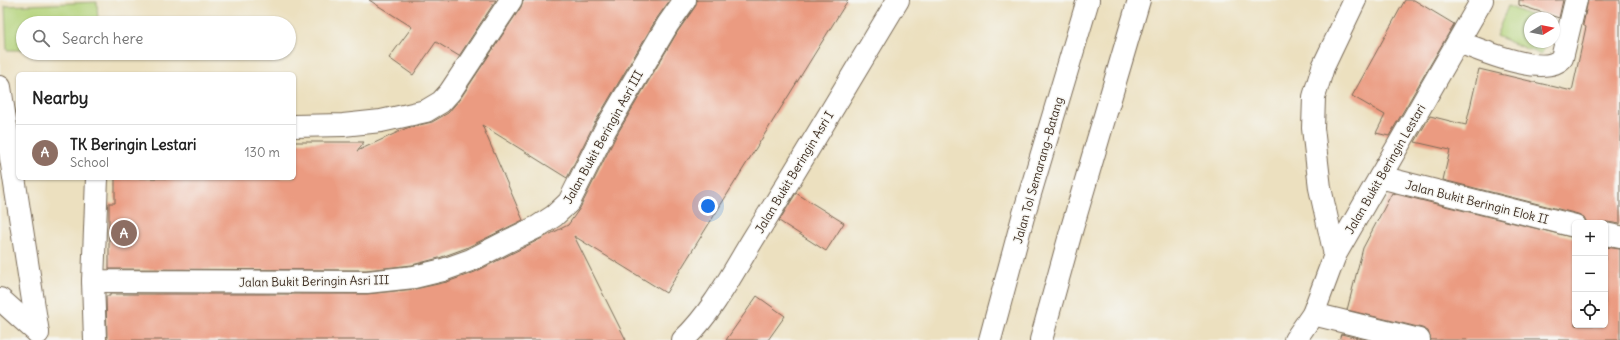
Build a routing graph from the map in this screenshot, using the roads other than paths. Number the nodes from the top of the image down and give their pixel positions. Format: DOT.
graph roads {
  1 [pos="511,0"];
  2 [pos="685,0"];
  3 [pos="898,0"];
  4 [pos="1088,0"];
  5 [pos="1139,0"];
  6 [pos="1355,0"];
  7 [pos="1482,0"];
  8 [pos="1576,0"];
  9 [pos="1459,42"];
  10 [pos="0,87"];
  11 [pos="296,126"];
  12 [pos="1380,177"];
  13 [pos="97,180"];
  14 [pos="1572,225"];
  15 [pos="1608,235"];
  16 [pos="1620,238"];
  17 [pos="1335,254"];
  18 [pos="93,281"];
  19 [pos="0,299"];
  20 [pos="1313,314"];
  21 [pos="34,336"];
  22 [pos="95,340"];
  23 [pos="683,340"];
  24 [pos="990,340"];
  25 [pos="1041,340"];
  26 [pos="1295,340"];
  27 [pos="1419,340"];
  1 -- 11 [label="main road"];
  2 -- 18 [label="main road, Jalan Bukit Beringin Asri III"];
  3 -- 23 [label="main road, Jalan Bukit Beringin Asri I"];
  4 -- 24 [label="main road, Jalan Tol Semarang–Batang"];
  5 -- 25 [label="main road"];
  6 -- 17 [label="main road"];
  7 -- 9 [label="main road, Jalan Bukit Beringin Lestari"];
  8 -- 9 [label="main road"];
  9 -- 12 [label="main road, Jalan Bukit Beringin Lestari"];
  10 -- 21 [label="main road"];
  12 -- 14 [label="main road, Jalan Bukit Beringin Elok II"];
  12 -- 17 [label="main road, Jalan Bukit Beringin Lestari"];
  13 -- 18 [label="main road"];
  15 -- 16 [label="main road"];
  17 -- 20 [label="main road, Jalan Bukit Beringin Lestari"];
  18 -- 22 [label="main road"];
  19 -- 21 [label="main road"];
  20 -- 26 [label="main road, Jalan Bukit Beringin Lestari"];
  20 -- 27 [label="main road"];
}
